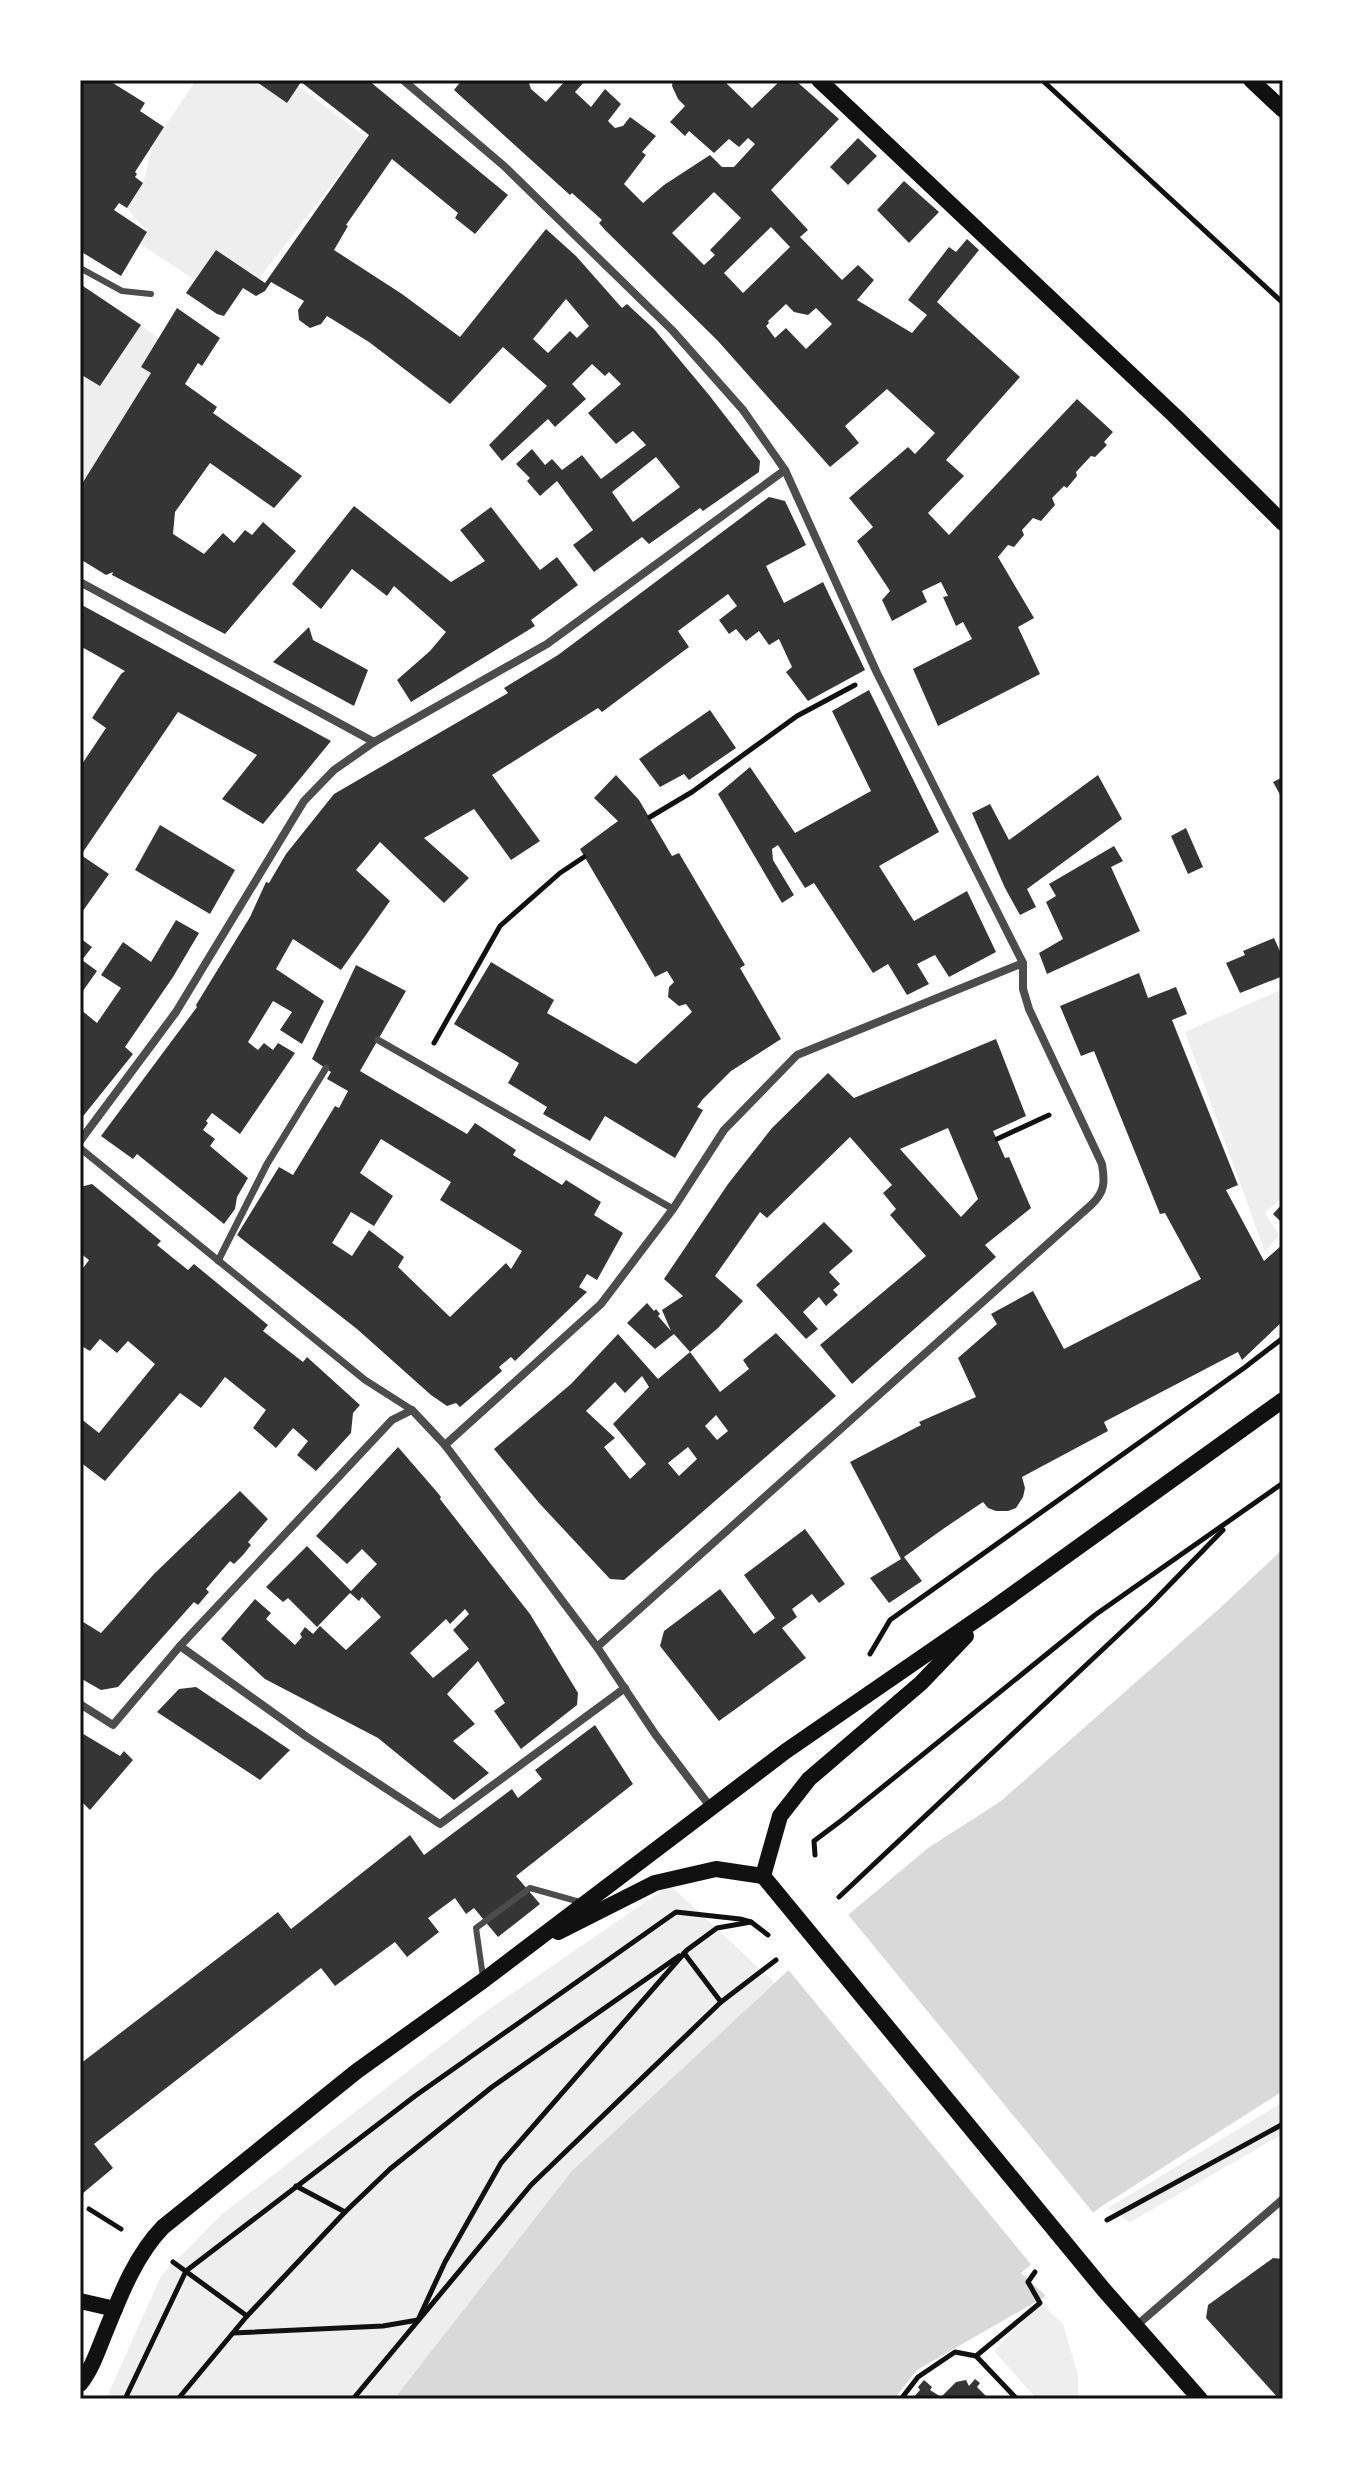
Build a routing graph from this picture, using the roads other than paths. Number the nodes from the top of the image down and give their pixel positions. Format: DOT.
graph roads {
  1 [pos="403,80"];
  2 [pos="819,80"];
  3 [pos="1251,80"];
  4 [pos="1283,110"];
  5 [pos="80,268"];
  6 [pos="151,294"];
  7 [pos="785,470"];
  8 [pos="1283,523"];
  9 [pos="80,582"];
  10 [pos="374,742"];
  11 [pos="1023,963"];
  12 [pos="378,1040"];
  13 [pos="326,1068"];
  14 [pos="80,1141"];
  15 [pos="80,1148"];
  16 [pos="673,1209"];
  17 [pos="218,1261"];
  18 [pos="1283,1400"];
  19 [pos="412,1410"];
  20 [pos="445,1445"];
  21 [pos="992,1609"];
  22 [pos="180,1646"];
  23 [pos="597,1647"];
  24 [pos="625,1688"];
  25 [pos="80,1704"];
  26 [pos="712,1809"];
  27 [pos="763,1876"];
  28 [pos="584,1903"];
  29 [pos="521,1951"];
  30 [pos="484,1980"];
  31 [pos="1283,2199"];
  32 [pos="80,2301"];
  33 [pos="115,2309"];
  34 [pos="1136,2326"];
  35 [pos="80,2384"];
  36 [pos="1200,2399"];
  1 -- 7 [label="street"];
  2 -- 8 [label="main road"];
  3 -- 4 [label="main road"];
  5 -- 6 [label="lane"];
  7 -- 10 [label="street"];
  7 -- 11 [label="street"];
  9 -- 10 [label="street"];
  10 -- 14 [label="street"];
  11 -- 16 [label="street"];
  11 -- 23 [label="street"];
  12 -- 16 [label="street"];
  13 -- 17 [label="street"];
  15 -- 17 [label="street"];
  16 -- 20 [label="street"];
  17 -- 19 [label="street"];
  18 -- 21 [label="main road"];
  19 -- 20 [label="street"];
  19 -- 22 [label="street"];
  20 -- 23 [label="street"];
  21 -- 26 [label="main road"];
  21 -- 27 [label="main road"];
  22 -- 24 [label="street"];
  22 -- 25 [label="street"];
  23 -- 24 [label="street"];
  24 -- 26 [label="street"];
  26 -- 28 [label="main road"];
  27 -- 29 [label="main road"];
  27 -- 34 [label="main road"];
  28 -- 29 [label="main road"];
  28 -- 30 [label="lane"];
  29 -- 30 [label="main road"];
  30 -- 33 [label="main road"];
  31 -- 34 [label="street"];
  32 -- 33 [label="main road"];
  33 -- 35 [label="main road"];
  34 -- 36 [label="main road"];
}
